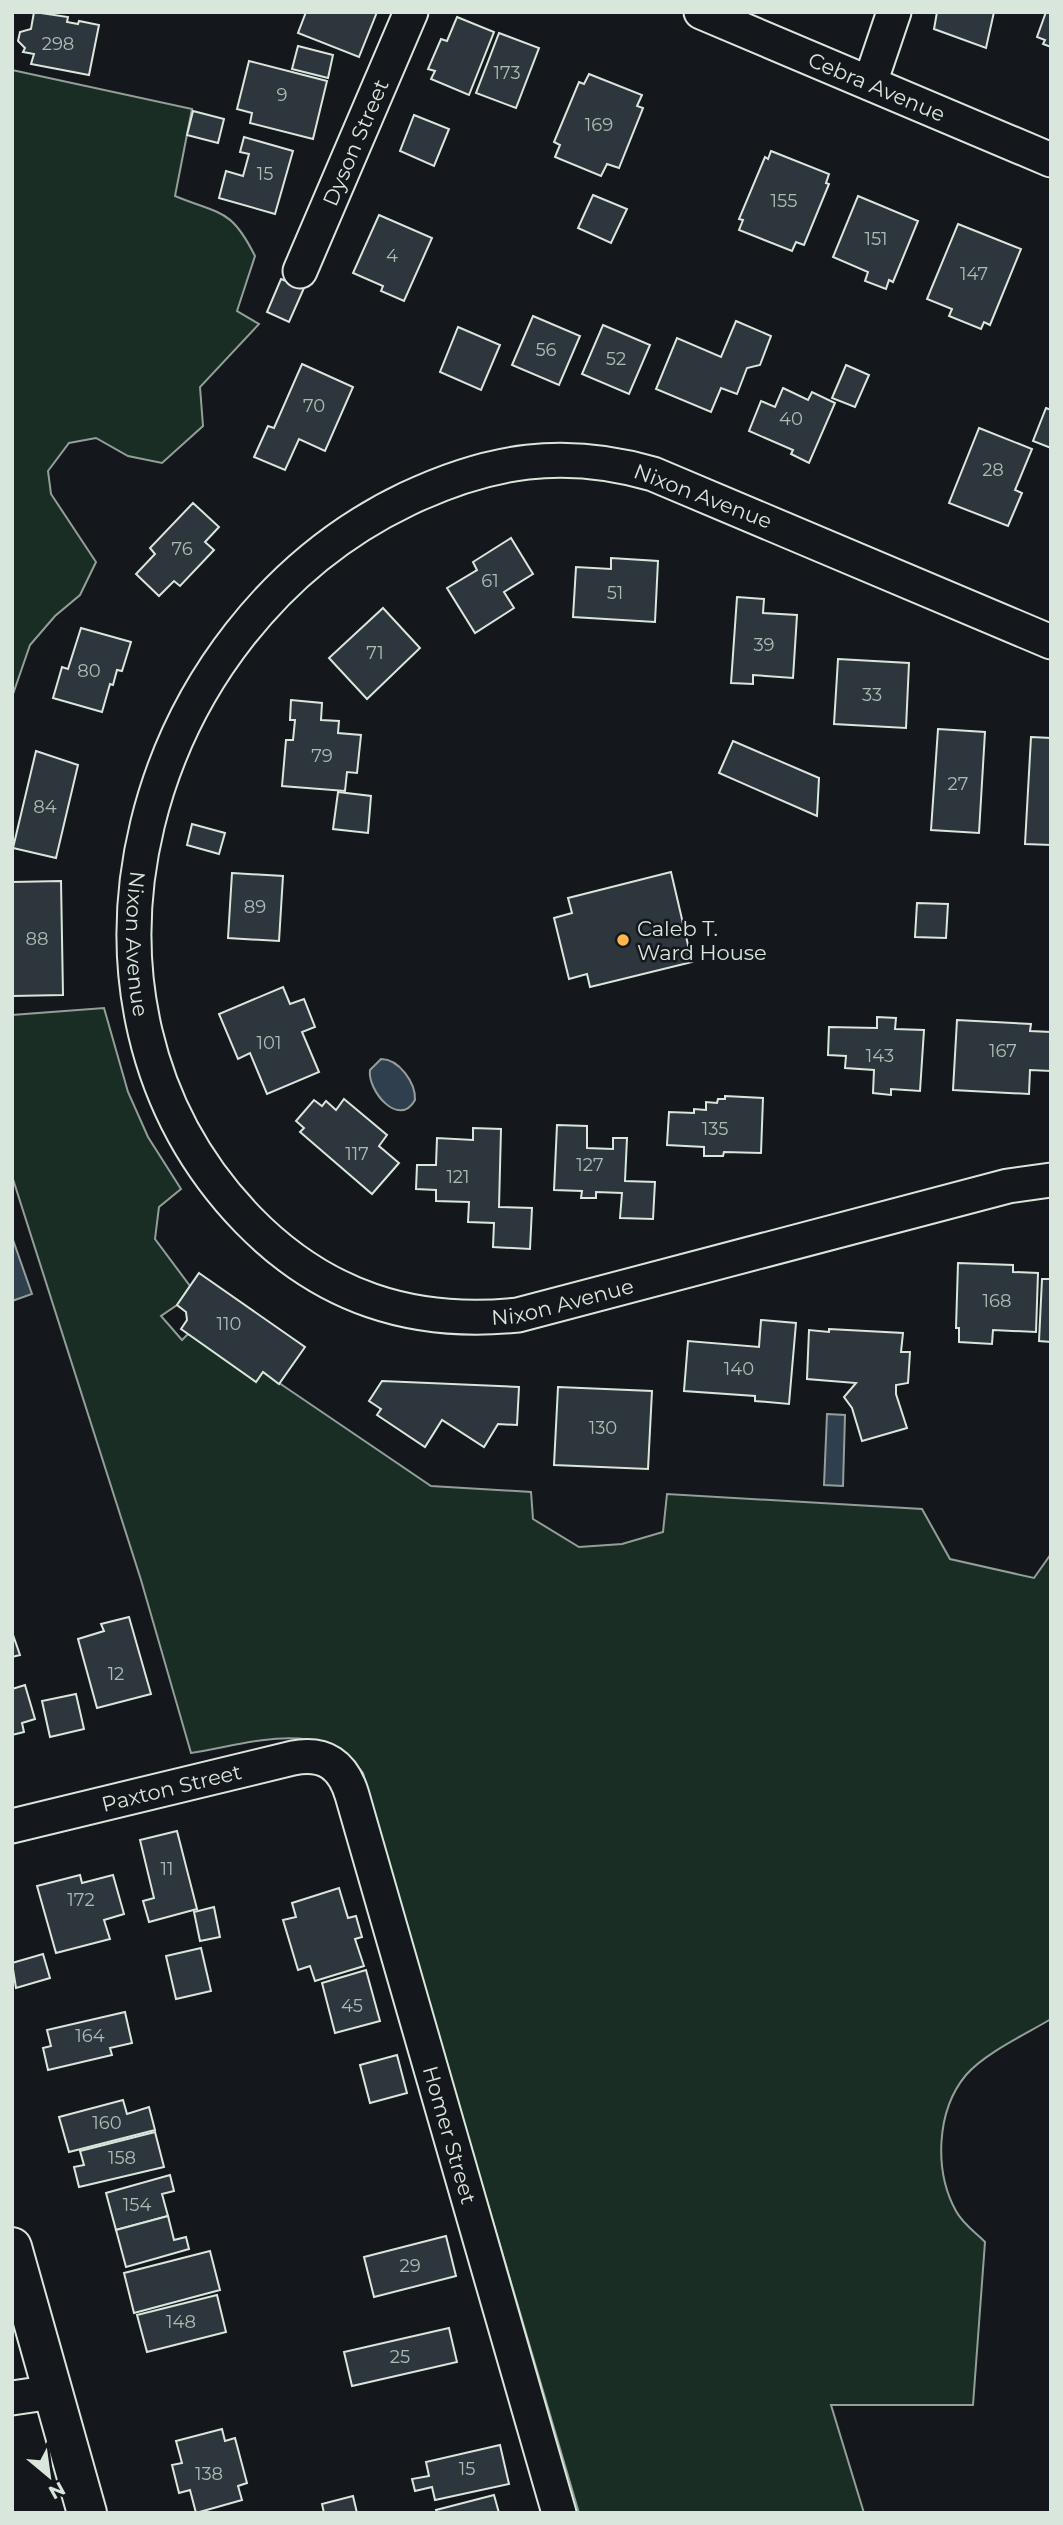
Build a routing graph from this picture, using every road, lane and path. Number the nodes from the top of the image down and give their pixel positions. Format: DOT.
graph roads {
  1 [pos="411,12"];
  2 [pos="701,12"];
  3 [pos="894,12"];
  4 [pos="870,83"];
  5 [pos="1051,160"];
  6 [pos="300,271"];
  7 [pos="1051,642"];
  8 [pos="1051,1180"];
  9 [pos="331,1761"];
  10 [pos="12,1826"];
  11 [pos="12,2247"];
  12 [pos="53,2392"];
  13 [pos="12,2398"];
  14 [pos="87,2513"];
  15 [pos="559,2513"];
  1 -- 6 [label="street, Dyson Street"];
  2 -- 4 [label="street, Cebra Avenue"];
  3 -- 4 [label="street"];
  4 -- 5 [label="street, Cebra Avenue"];
  7 -- 8 [label="street, Nixon Avenue"];
  9 -- 10 [label="street, Paxton Street"];
  9 -- 15 [label="street, Homer Street"];
  11 -- 12 [label="main road"];
  12 -- 13 [label="street"];
  12 -- 14 [label="main road"];
}
